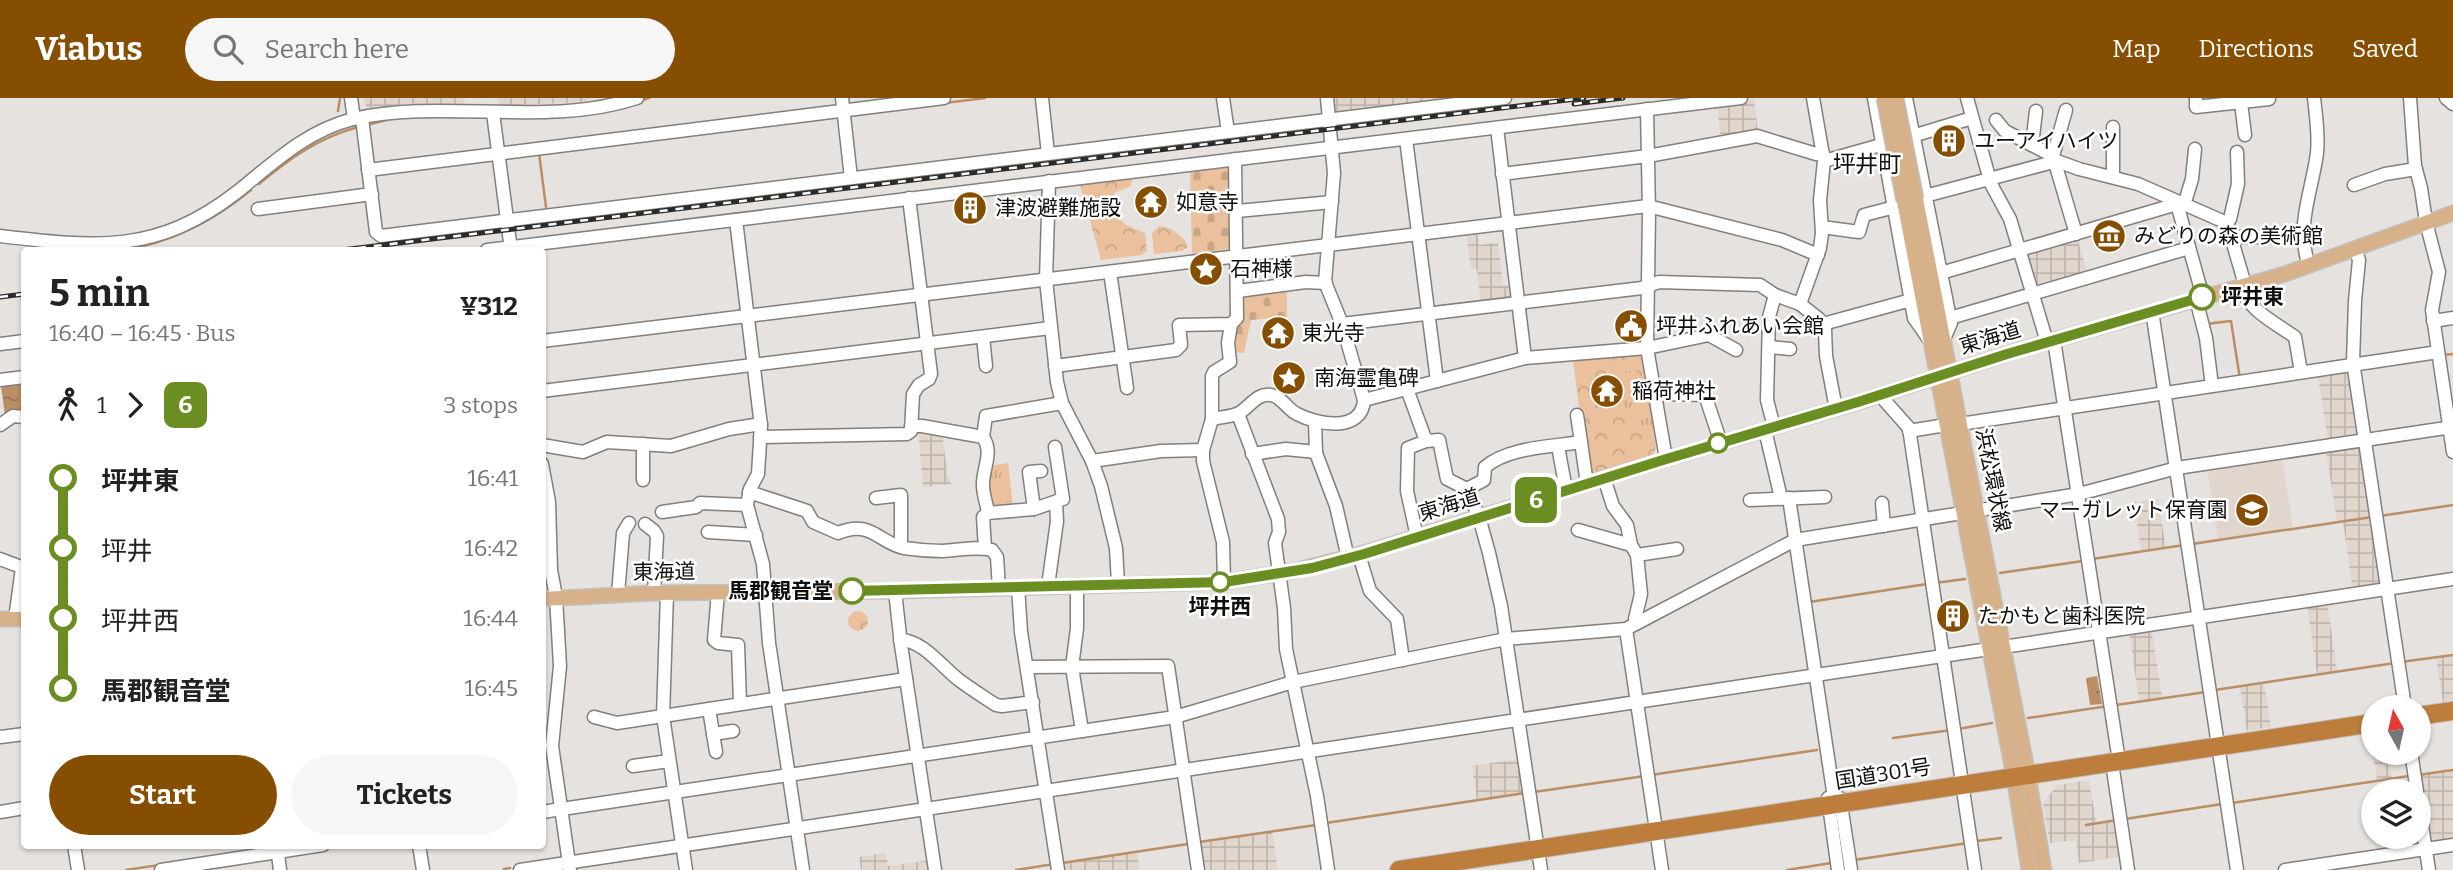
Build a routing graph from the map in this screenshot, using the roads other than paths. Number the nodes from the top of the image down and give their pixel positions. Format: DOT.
graph roads {
  1 [pos="351,98"];
  2 [pos="637,98"];
  3 [pos="944,98"];
  4 [pos="1042,98"];
  5 [pos="1223,98"];
  6 [pos="1327,98"];
  7 [pos="1505,98"];
  8 [pos="1741,98"];
  9 [pos="1813,98"];
  10 [pos="1874,98"];
  11 [pos="1884,98"];
  12 [pos="1896,98"];
  13 [pos="1906,98"];
  14 [pos="1967,98"];
  15 [pos="2196,98"];
  16 [pos="2314,98"];
  17 [pos="2410,98"];
  18 [pos="2446,98"];
  19 [pos="2269,99"];
  20 [pos="2237,101"];
  21 [pos="593,103"];
  22 [pos="843,104"];
  23 [pos="2453,104"];
  24 [pos="1647,110"];
  25 [pos="2066,110"];
  26 [pos="2036,111"];
  27 [pos="493,113"];
  28 [pos="358,118"];
  29 [pos="1972,118"];
  30 [pos="1329,119"];
  31 [pos="1996,120"];
  32 [pos="2113,127"];
  33 [pos="1497,128"];
  34 [pos="1228,132"];
  35 [pos="1913,135"];
  36 [pos="2245,135"];
  37 [pos="1406,139"];
  38 [pos="1883,144"];
  39 [pos="2032,145"];
  40 [pos="1332,147"];
  41 [pos="2195,149"];
  42 [pos="2238,152"];
  43 [pos="498,153"];
  44 [pos="1048,154"];
  45 [pos="1647,156"];
  46 [pos="1824,157"];
  47 [pos="2053,158"];
  48 [pos="1235,159"];
  49 [pos="2416,169"];
  50 [pos="368,170"];
  51 [pos="1502,174"];
  52 [pos="2113,176"];
  53 [pos="851,178"];
  54 [pos="1990,179"];
  55 [pos="1049,181"];
  56 [pos="2354,185"];
  57 [pos="372,194"];
  58 [pos="909,198"];
  59 [pos="1910,201"];
  60 [pos="1332,202"];
  61 [pos="2180,204"];
  62 [pos="1648,206"];
  63 [pos="258,209"];
  64 [pos="1237,211"];
  65 [pos="2453,213"];
  66 [pos="507,220"];
  67 [pos="736,220"];
  68 [pos="2426,222"];
  69 [pos="1508,223"];
  70 [pos="2227,223"];
  71 [pos="1822,226"];
  72 [pos="2303,233"];
  73 [pos="1418,234"];
  74 [pos="2076,234"];
  75 [pos="0,236"];
  76 [pos="2232,237"];
  77 [pos="1328,245"];
  78 [pos="510,247"];
  79 [pos="526,247"];
  80 [pos="2189,248"];
  81 [pos="2355,249"];
  82 [pos="2020,251"];
  83 [pos="1818,255"];
  84 [pos="1238,256"];
  85 [pos="2309,266"];
  86 [pos="1110,272"];
  87 [pos="1941,273"];
  88 [pos="1046,280"];
  89 [pos="1326,284"];
  90 [pos="1648,286"];
  91 [pos="2243,286"];
  92 [pos="1238,290"];
  93 [pos="2032,294"];
  94 [pos="921,295"];
  95 [pos="1775,295"];
  96 [pos="2199,298"];
  97 [pos="1911,300"];
  98 [pos="1518,303"];
  99 [pos="1800,304"];
  100 [pos="2152,311"];
  101 [pos="1427,314"];
  102 [pos="748,316"];
  103 [pos="1950,318"];
  104 [pos="2453,318"];
  105 [pos="2433,321"];
  106 [pos="1231,324"];
  107 [pos="1342,324"];
  108 [pos="1823,324"];
  109 [pos="1050,328"];
  110 [pos="984,337"];
  111 [pos="1937,340"];
  112 [pos="21,341"];
  113 [pos="546,341"];
  114 [pos="2050,341"];
  115 [pos="0,344"];
  116 [pos="927,344"];
  117 [pos="1769,347"];
  118 [pos="1647,348"];
  119 [pos="1790,349"];
  120 [pos="1736,350"];
  121 [pos="2438,352"];
  122 [pos="1122,356"];
  123 [pos="1525,358"];
  124 [pos="754,365"];
  125 [pos="2353,365"];
  126 [pos="986,366"];
  127 [pos="1055,366"];
  128 [pos="2301,372"];
  129 [pos="1944,374"];
  130 [pos="21,377"];
  131 [pos="0,380"];
  132 [pos="1437,381"];
  133 [pos="2213,386"];
  134 [pos="1127,388"];
  135 [pos="1408,389"];
  136 [pos="546,391"];
  137 [pos="2165,393"];
  138 [pos="1883,394"];
  139 [pos="1655,396"];
  140 [pos="1364,400"];
  141 [pos="1062,403"];
  142 [pos="1836,408"];
  143 [pos="2066,408"];
  144 [pos="1238,414"];
  145 [pos="1577,415"];
  146 [pos="21,417"];
  147 [pos="1212,419"];
  148 [pos="1315,421"];
  149 [pos="1953,424"];
  150 [pos="0,425"];
  151 [pos="911,426"];
  152 [pos="2451,427"];
  153 [pos="1769,428"];
  154 [pos="761,430"];
  155 [pos="1909,431"];
  156 [pos="984,437"];
  157 [pos="1426,440"];
  158 [pos="2364,440"];
  159 [pos="1581,442"];
  160 [pos="1721,443"];
  161 [pos="643,444"];
  162 [pos="546,446"];
  163 [pos="1558,446"];
  164 [pos="1055,447"];
  165 [pos="1203,450"];
  166 [pos="1316,452"];
  167 [pos="2453,452"];
  168 [pos="1252,454"];
  169 [pos="1666,459"];
  170 [pos="1091,461"];
  171 [pos="2177,468"];
  172 [pos="1041,471"];
  173 [pos="1604,478"];
  174 [pos="643,480"];
  175 [pos="1587,484"];
  176 [pos="546,486"];
  177 [pos="1466,489"];
  178 [pos="1566,490"];
  179 [pos="2079,494"];
  180 [pos="1825,497"];
  181 [pos="876,498"];
  182 [pos="1785,498"];
  183 [pos="748,499"];
  184 [pos="1750,500"];
  185 [pos="1056,502"];
  186 [pos="1882,503"];
  187 [pos="1034,509"];
  188 [pos="1970,511"];
  189 [pos="662,512"];
  190 [pos="988,513"];
  191 [pos="1479,517"];
  192 [pos="1923,519"];
  193 [pos="629,523"];
  194 [pos="645,524"];
  195 [pos="1884,526"];
  196 [pos="1578,530"];
  197 [pos="708,532"];
  198 [pos="756,535"];
  199 [pos="1417,537"];
  200 [pos="1795,540"];
  201 [pos="901,547"];
  202 [pos="985,548"];
  203 [pos="1676,549"];
  204 [pos="1634,550"];
  205 [pos="1354,556"];
  206 [pos="0,559"];
  207 [pos="21,567"];
  208 [pos="1279,574"];
  209 [pos="21,578"];
  210 [pos="2453,579"];
  211 [pos="1224,582"];
  212 [pos="1118,583"];
  213 [pos="1077,585"];
  214 [pos="1048,586"];
  215 [pos="1018,587"];
  216 [pos="999,588"];
  217 [pos="2387,589"];
  218 [pos="895,591"];
  219 [pos="718,592"];
  220 [pos="766,592"];
  221 [pos="660,593"];
  222 [pos="618,594"];
  223 [pos="549,598"];
  224 [pos="2199,617"];
  225 [pos="13,619"];
  226 [pos="1631,626"];
  227 [pos="2099,632"];
  228 [pos="900,639"];
  229 [pos="1506,639"];
  230 [pos="1996,648"];
  231 [pos="1943,656"];
  232 [pos="1403,660"];
  233 [pos="1028,667"];
  234 [pos="1072,667"];
  235 [pos="1816,675"];
  236 [pos="906,679"];
  237 [pos="1293,682"];
  238 [pos="2402,695"];
  239 [pos="777,699"];
  240 [pos="1033,702"];
  241 [pos="1637,702"];
  242 [pos="740,704"];
  243 [pos="709,709"];
  244 [pos="2453,711"];
  245 [pos="2431,714"];
  246 [pos="663,716"];
  247 [pos="594,717"];
  248 [pos="1175,717"];
  249 [pos="1518,720"];
  250 [pos="2361,725"];
  251 [pos="733,731"];
  252 [pos="1082,731"];
  253 [pos="548,732"];
  254 [pos="21,734"];
  255 [pos="713,734"];
  256 [pos="0,737"];
  257 [pos="1038,738"];
  258 [pos="2219,747"];
  259 [pos="716,751"];
  260 [pos="1307,752"];
  261 [pos="918,756"];
  262 [pos="669,761"];
  263 [pos="2115,762"];
  264 [pos="633,766"];
  265 [pos="1183,770"];
  266 [pos="789,775"];
  267 [pos="2021,776"];
  268 [pos="1963,785"];
  269 [pos="1046,791"];
  270 [pos="674,793"];
  271 [pos="1835,804"];
  272 [pos="21,808"];
  273 [pos="926,809"];
  274 [pos="561,810"];
  275 [pos="0,812"];
  276 [pos="546,812"];
  277 [pos="797,828"];
  278 [pos="1656,831"];
  279 [pos="2453,845"];
  280 [pos="682,846"];
  281 [pos="2431,848"];
  282 [pos="75,849"];
  283 [pos="277,849"];
  284 [pos="420,849"];
  285 [pos="1537,849"];
  286 [pos="2426,849"];
  287 [pos="570,866"];
  288 [pos="78,870"];
  289 [pos="161,870"];
  290 [pos="280,870"];
  291 [pos="423,870"];
  292 [pos="520,870"];
  293 [pos="686,870"];
  294 [pos="803,870"];
  295 [pos="935,870"];
  296 [pos="1058,870"];
  297 [pos="1198,870"];
  298 [pos="1328,870"];
  299 [pos="1399,870"];
  300 [pos="1541,870"];
  301 [pos="1662,870"];
  302 [pos="1838,870"];
  303 [pos="1845,870"];
  304 [pos="1851,870"];
  305 [pos="1975,870"];
  306 [pos="2029,870"];
  307 [pos="2044,870"];
  308 [pos="2128,870"];
  309 [pos="2237,870"];
  310 [pos="2285,870"];
  311 [pos="2429,870"];
  1 -- 28 [label="street"];
  2 -- 21 [label="street"];
  3 -- 22 [label="street"];
  4 -- 44 [label="street"];
  5 -- 34 [label="street"];
  6 -- 30 [label="street"];
  7 -- 30 [label="street"];
  8 -- 24 [label="street"];
  9 -- 46 [label="street"];
  10 -- 38 [label="street"];
  11 -- 59 [label="main road, 浜松環状線, bridge"];
  12 -- 59 [label="main road, 浜松環状線, bridge"];
  13 -- 35 [label="street"];
  14 -- 29 [label="street"];
  15 -- 20 [label="street"];
  16 -- 72 [label="street"];
  17 -- 49 [label="street"];
  18 -- 23 [label="street"];
  19 -- 20 [label="street"];
  20 -- 36 [label="street"];
  21 -- 27 [label="street"];
  22 -- 43 [label="street"];
  22 -- 53 [label="street"];
  24 -- 33 [label="street"];
  24 -- 45 [label="street"];
  25 -- 47 [label="street"];
  26 -- 39 [label="street"];
  27 -- 28 [label="street"];
  27 -- 43 [label="street"];
  28 -- 50 [label="street"];
  28 -- 75 [label="street"];
  29 -- 35 [label="street"];
  29 -- 54 [label="street"];
  30 -- 34 [label="street"];
  30 -- 40 [label="street"];
  31 -- 39 [label="street"];
  32 -- 52 [label="street"];
  33 -- 37 [label="street"];
  33 -- 51 [label="street"];
  34 -- 44 [label="street"];
  35 -- 38 [label="street"];
  35 -- 59 [label="street"];
  37 -- 40 [label="street"];
  37 -- 73 [label="street"];
  38 -- 46 [label="street"];
  38 -- 59 [label="street"];
  39 -- 47 [label="street"];
  40 -- 48 [label="street"];
  40 -- 60 [label="street"];
  41 -- 61 [label="street"];
  42 -- 70 [label="street"];
  43 -- 50 [label="street"];
  43 -- 66 [label="street"];
  44 -- 53 [label="street"];
  45 -- 46 [label="street"];
  45 -- 51 [label="street"];
  45 -- 62 [label="street"];
  46 -- 71 [label="street"];
  47 -- 52 [label="street"];
  47 -- 54 [label="street"];
  47 -- 74 [label="street"];
  48 -- 55 [label="street"];
  48 -- 64 [label="street"];
  49 -- 56 [label="street"];
  49 -- 68 [label="street"];
  50 -- 57 [label="street"];
  51 -- 69 [label="street"];
  52 -- 61 [label="street"];
  53 -- 66 [label="street"];
  54 -- 59 [label="street"];
  54 -- 82 [label="street"];
  55 -- 58 [label="street"];
  55 -- 88 [label="street"];
  57 -- 63 [label="street"];
  57 -- 66 [label="street"];
  58 -- 67 [label="street"];
  58 -- 94 [label="street"];
  59 -- 71 [label="street"];
  59 -- 87 [label="street"];
  59 -- 97 [label="street"];
  59 -- 111 [label="main road, 浜松環状線"];
  60 -- 64 [label="street"];
  60 -- 77 [label="street"];
  61 -- 70 [label="street"];
  61 -- 74 [label="street"];
  61 -- 80 [label="street"];
  62 -- 69 [label="street"];
  62 -- 83 [label="street"];
  62 -- 90 [label="street"];
  64 -- 84 [label="street"];
  65 -- 68 [label="main road, 東海道"];
  66 -- 78 [label="street"];
  67 -- 79 [label="street"];
  67 -- 102 [label="street"];
  68 -- 81 [label="main road, 東海道"];
  68 -- 105 [label="street"];
  69 -- 73 [label="street"];
  69 -- 98 [label="street"];
  70 -- 76 [label="street"];
  71 -- 83 [label="street"];
  72 -- 76 [label="street"];
  72 -- 85 [label="street"];
  73 -- 77 [label="street"];
  73 -- 101 [label="street"];
  74 -- 82 [label="street"];
  76 -- 91 [label="street"];
  77 -- 84 [label="street"];
  77 -- 89 [label="street"];
  80 -- 93 [label="street"];
  80 -- 96 [label="street"];
  81 -- 85 [label="main road, 東海道"];
  81 -- 125 [label="street"];
  82 -- 87 [label="street"];
  82 -- 93 [label="street"];
  83 -- 99 [label="street"];
  84 -- 86 [label="street"];
  84 -- 92 [label="street"];
  85 -- 91 [label="main road, 東海道"];
  86 -- 88 [label="street"];
  86 -- 122 [label="street"];
  87 -- 103 [label="street"];
  88 -- 94 [label="street"];
  88 -- 109 [label="street"];
  89 -- 92 [label="street"];
  89 -- 107 [label="street"];
  90 -- 95 [label="street"];
  90 -- 98 [label="street"];
  90 -- 118 [label="street"];
  91 -- 96 [label="main road, 東海道"];
  91 -- 128 [label="street"];
  92 -- 106 [label="street"];
  93 -- 103 [label="street"];
  93 -- 114 [label="street"];
  94 -- 102 [label="street"];
  94 -- 116 [label="street"];
  95 -- 99 [label="street"];
  95 -- 117 [label="street"];
  96 -- 100 [label="main road, 東海道"];
  96 -- 133 [label="street"];
  97 -- 108 [label="street"];
  97 -- 111 [label="street"];
  98 -- 101 [label="street"];
  98 -- 123 [label="street"];
  99 -- 108 [label="street"];
  100 -- 114 [label="main road, 東海道"];
  100 -- 137 [label="street"];
  101 -- 107 [label="street"];
  101 -- 132 [label="street"];
  102 -- 113 [label="street"];
  102 -- 124 [label="street"];
  103 -- 111 [label="street"];
  104 -- 105 [label="street"];
  105 -- 121 [label="street"];
  106 -- 122 [label="street"];
  106 -- 147 [label="street"];
  107 -- 140 [label="street"];
  108 -- 142 [label="street"];
  109 -- 110 [label="street"];
  109 -- 127 [label="street"];
  110 -- 116 [label="street"];
  110 -- 126 [label="street"];
  111 -- 129 [label="main road, 浜松環状線"];
  112 -- 115 [label="street"];
  114 -- 129 [label="main road, 東海道"];
  114 -- 143 [label="street"];
  116 -- 124 [label="street"];
  116 -- 151 [label="street"];
  117 -- 119 [label="street"];
  117 -- 153 [label="street"];
  118 -- 120 [label="street"];
  118 -- 123 [label="street"];
  118 -- 139 [label="street"];
  121 -- 125 [label="street"];
  121 -- 152 [label="street"];
  122 -- 127 [label="street"];
  122 -- 134 [label="street"];
  123 -- 132 [label="street"];
  124 -- 136 [label="street"];
  124 -- 154 [label="street"];
  125 -- 128 [label="street"];
  125 -- 158 [label="street"];
  127 -- 141 [label="street"];
  128 -- 133 [label="street"];
  129 -- 138 [label="main road, 東海道"];
  129 -- 149 [label="main road, 浜松環状線"];
  130 -- 131 [label="street"];
  132 -- 135 [label="street"];
  133 -- 137 [label="street"];
  135 -- 140 [label="street"];
  135 -- 157 [label="street"];
  137 -- 143 [label="street"];
  137 -- 171 [label="street"];
  138 -- 142 [label="main road, 東海道"];
  138 -- 155 [label="street"];
  139 -- 160 [label="street"];
  139 -- 169 [label="street"];
  140 -- 148 [label="street"];
  141 -- 156 [label="street"];
  141 -- 170 [label="street"];
  142 -- 153 [label="main road, 東海道"];
  143 -- 149 [label="street"];
  143 -- 179 [label="street"];
  144 -- 147 [label="street"];
  144 -- 148 [label="street"];
  144 -- 168 [label="street"];
  145 -- 159 [label="street"];
  146 -- 150 [label="street"];
  147 -- 165 [label="street"];
  148 -- 166 [label="street"];
  149 -- 155 [label="street"];
  149 -- 188 [label="main road, 浜松環状線"];
  151 -- 154 [label="street"];
  151 -- 156 [label="street"];
  152 -- 158 [label="street"];
  152 -- 167 [label="street"];
  153 -- 160 [label="main road, 東海道"];
  153 -- 182 [label="street"];
  154 -- 161 [label="street"];
  154 -- 183 [label="street"];
  155 -- 192 [label="street"];
  156 -- 190 [label="street"];
  157 -- 177 [label="street"];
  157 -- 199 [label="street"];
  158 -- 171 [label="street"];
  158 -- 217 [label="street"];
  159 -- 163 [label="street"];
  159 -- 175 [label="street"];
  160 -- 169 [label="main road, 東海道"];
  161 -- 162 [label="street"];
  161 -- 174 [label="street"];
  163 -- 177 [label="street"];
  163 -- 178 [label="street"];
  164 -- 185 [label="street"];
  165 -- 170 [label="street"];
  165 -- 211 [label="street"];
  166 -- 168 [label="street"];
  166 -- 205 [label="street"];
  168 -- 208 [label="street"];
  169 -- 173 [label="main road, 東海道"];
  170 -- 212 [label="street"];
  171 -- 179 [label="street"];
  171 -- 224 [label="street"];
  172 -- 187 [label="street"];
  173 -- 175 [label="main road, 東海道"];
  173 -- 204 [label="street"];
  175 -- 178 [label="main road, 東海道"];
  176 -- 223 [label="street"];
  177 -- 191 [label="street"];
  178 -- 191 [label="main road, 東海道"];
  179 -- 188 [label="street"];
  179 -- 227 [label="street"];
  180 -- 182 [label="street"];
  181 -- 201 [label="street"];
  182 -- 184 [label="street"];
  182 -- 200 [label="street"];
  183 -- 189 [label="street"];
  183 -- 198 [label="street"];
  183 -- 201 [label="street"];
  185 -- 187 [label="street"];
  185 -- 214 [label="street"];
  186 -- 195 [label="street"];
  187 -- 190 [label="street"];
  188 -- 192 [label="street"];
  188 -- 230 [label="main road, 浜松環状線"];
  190 -- 202 [label="street"];
  191 -- 199 [label="main road, 東海道"];
  191 -- 229 [label="street"];
  192 -- 195 [label="street"];
  192 -- 231 [label="street"];
  193 -- 222 [label="street"];
  194 -- 221 [label="street"];
  195 -- 200 [label="street"];
  196 -- 204 [label="street"];
  197 -- 198 [label="street"];
  198 -- 220 [label="street"];
  199 -- 205 [label="main road, 東海道"];
  200 -- 226 [label="street"];
  200 -- 235 [label="street"];
  201 -- 202 [label="street"];
  202 -- 216 [label="street"];
  203 -- 204 [label="street"];
  204 -- 226 [label="street"];
  205 -- 208 [label="main road, 東海道"];
  205 -- 232 [label="street"];
  206 -- 207 [label="street"];
  208 -- 211 [label="main road, 東海道"];
  208 -- 237 [label="street"];
  209 -- 225 [label="street"];
  210 -- 217 [label="street"];
  211 -- 212 [label="main road, 東海道"];
  212 -- 213 [label="main road, 東海道"];
  213 -- 214 [label="main road, 東海道"];
  213 -- 234 [label="street"];
  214 -- 215 [label="main road, 東海道"];
  215 -- 216 [label="main road, 東海道"];
  215 -- 233 [label="street"];
  216 -- 218 [label="main road, 東海道"];
  217 -- 224 [label="street"];
  217 -- 238 [label="street"];
  218 -- 220 [label="main road, 東海道"];
  218 -- 228 [label="street"];
  219 -- 220 [label="main road, 東海道"];
  219 -- 221 [label="main road, 東海道"];
  219 -- 242 [label="street"];
  220 -- 239 [label="street"];
  221 -- 222 [label="main road, 東海道"];
  221 -- 246 [label="street"];
  222 -- 223 [label="main road, 東海道"];
  223 -- 253 [label="street"];
  224 -- 227 [label="street"];
  224 -- 258 [label="street"];
  226 -- 229 [label="street"];
  226 -- 241 [label="street"];
  227 -- 230 [label="street"];
  227 -- 263 [label="street"];
  228 -- 236 [label="street"];
  228 -- 240 [label="street"];
  229 -- 232 [label="street"];
  229 -- 249 [label="street"];
  230 -- 231 [label="street"];
  230 -- 267 [label="main road, 浜松環状線"];
  231 -- 235 [label="street"];
  231 -- 268 [label="street"];
  232 -- 237 [label="street"];
  233 -- 234 [label="street"];
  233 -- 240 [label="street"];
  234 -- 248 [label="street"];
  234 -- 252 [label="street"];
  235 -- 241 [label="street"];
  235 -- 271 [label="street"];
  236 -- 239 [label="street"];
  236 -- 261 [label="street"];
  237 -- 248 [label="street"];
  237 -- 260 [label="street"];
  239 -- 242 [label="street"];
  239 -- 266 [label="street"];
  240 -- 257 [label="street"];
  241 -- 249 [label="street"];
  241 -- 278 [label="street"];
  242 -- 243 [label="street"];
  243 -- 246 [label="street"];
  243 -- 255 [label="street"];
  244 -- 245 [label="highway"];
  246 -- 247 [label="street"];
  246 -- 262 [label="street"];
  248 -- 252 [label="street"];
  248 -- 265 [label="street"];
  249 -- 260 [label="street"];
  249 -- 285 [label="street"];
  250 -- 258 [label="highway, 国道301号"];
  251 -- 255 [label="street"];
  252 -- 257 [label="street"];
  253 -- 274 [label="street"];
  254 -- 256 [label="street"];
  255 -- 259 [label="street"];
  257 -- 261 [label="street"];
  257 -- 269 [label="street"];
  258 -- 263 [label="highway, 国道301号"];
  258 -- 309 [label="street"];
  260 -- 265 [label="street"];
  260 -- 298 [label="street"];
  261 -- 266 [label="street"];
  261 -- 273 [label="street"];
  262 -- 264 [label="street"];
  262 -- 270 [label="street"];
  263 -- 267 [label="highway, 国道301号"];
  263 -- 308 [label="street"];
  265 -- 269 [label="street"];
  265 -- 297 [label="street"];
  266 -- 270 [label="street"];
  266 -- 277 [label="street"];
  267 -- 268 [label="highway, 国道301号"];
  267 -- 306 [label="main road, 浜松環状線"];
  267 -- 307 [label="main road, 浜松環状線"];
  268 -- 271 [label="highway, 国道301号"];
  268 -- 305 [label="street"];
  269 -- 273 [label="street"];
  269 -- 296 [label="street"];
  270 -- 274 [label="street"];
  270 -- 280 [label="street"];
  271 -- 278 [label="highway, 国道301号"];
  271 -- 302 [label="street"];
  271 -- 303 [label="street"];
  271 -- 304 [label="street"];
  272 -- 275 [label="street"];
  273 -- 277 [label="street"];
  273 -- 295 [label="street"];
  274 -- 276 [label="street"];
  274 -- 287 [label="street"];
  277 -- 280 [label="street"];
  277 -- 294 [label="street"];
  278 -- 285 [label="highway, 国道301号"];
  278 -- 301 [label="street"];
  279 -- 281 [label="street"];
  280 -- 287 [label="street"];
  280 -- 293 [label="street"];
  282 -- 288 [label="street"];
  283 -- 289 [label="street"];
  283 -- 290 [label="street"];
  284 -- 291 [label="street"];
  285 -- 299 [label="highway, 国道301号"];
  285 -- 300 [label="street"];
  286 -- 310 [label="street"];
  286 -- 311 [label="street"];
  287 -- 292 [label="street"];
}
